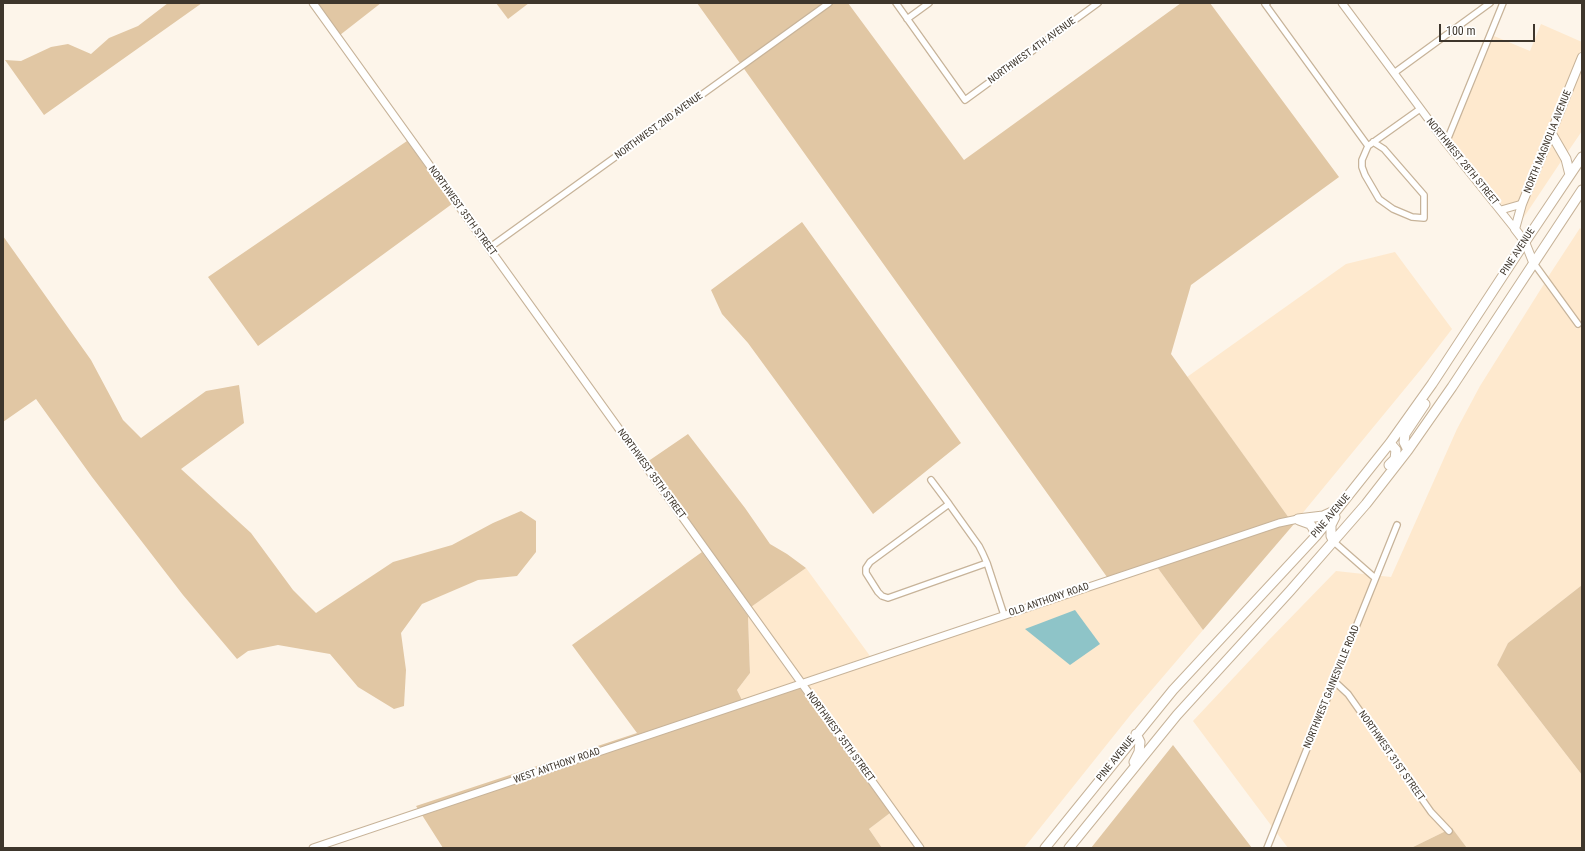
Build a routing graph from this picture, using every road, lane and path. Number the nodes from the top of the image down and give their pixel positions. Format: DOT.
graph roads {
  1 [pos="313,3"];
  2 [pos="829,3"];
  3 [pos="896,3"];
  4 [pos="929,3"];
  5 [pos="1098,3"];
  6 [pos="1267,3"];
  7 [pos="1343,3"];
  8 [pos="1490,3"];
  9 [pos="1503,3"];
  10 [pos="907,19"];
  11 [pos="1582,57"];
  12 [pos="1394,73"];
  13 [pos="1420,109"];
  14 [pos="1551,133"];
  15 [pos="1446,143"];
  16 [pos="1371,144"];
  17 [pos="1582,157"];
  18 [pos="1570,175"];
  19 [pos="1582,190"];
  20 [pos="1522,204"];
  21 [pos="1501,210"];
  22 [pos="1515,228"];
  23 [pos="1525,242"];
  24 [pos="489,248"];
  25 [pos="1533,262"];
  26 [pos="1578,324"];
  27 [pos="1451,356"];
  28 [pos="1390,443"];
  29 [pos="1408,450"];
  30 [pos="931,480"];
  31 [pos="949,504"];
  32 [pos="1366,504"];
  33 [pos="1339,508"];
  34 [pos="1298,519"];
  35 [pos="1397,526"];
  36 [pos="1316,536"];
  37 [pos="1334,542"];
  38 [pos="987,563"];
  39 [pos="1375,578"];
  40 [pos="1004,615"];
  41 [pos="1334,681"];
  42 [pos="801,683"];
  43 [pos="1136,734"];
  44 [pos="1127,775"];
  45 [pos="1449,831"];
  46 [pos="313,848"];
  47 [pos="920,848"];
  48 [pos="1045,848"];
  49 [pos="1069,848"];
  50 [pos="1267,848"];
  1 -- 24 [label="street, NORTHWEST 35TH STREET"];
  2 -- 24 [label="street, NORTHWEST 2ND AVENUE"];
  3 -- 10 [label="street"];
  4 -- 10 [label="street"];
  5 -- 10 [label="street, NORTHWEST 4TH AVENUE"];
  6 -- 16 [label="street"];
  7 -- 12 [label="street, NORTHWEST 28TH STREET"];
  8 -- 12 [label="street"];
  9 -- 15 [label="street"];
  11 -- 14 [label="main road, NORTH MAGNOLIA AVENUE"];
  12 -- 13 [label="street, NORTHWEST 28TH STREET"];
  13 -- 15 [label="street, NORTHWEST 28TH STREET"];
  13 -- 16 [label="street"];
  14 -- 18 [label="highway"];
  14 -- 20 [label="main road, NORTH MAGNOLIA AVENUE"];
  15 -- 21 [label="street, NORTHWEST 28TH STREET"];
  16 -- 16 [label="street"];
  17 -- 18 [label="highway, PINE AVENUE"];
  18 -- 23 [label="highway, PINE AVENUE"];
  19 -- 25 [label="highway, PINE AVENUE"];
  20 -- 21 [label="street, NORTH MAGNOLIA AVENUE"];
  20 -- 22 [label="main road, NORTH MAGNOLIA AVENUE"];
  21 -- 22 [label="street, NORTHWEST 28TH STREET"];
  22 -- 23 [label="main road, NORTHWEST 28TH STREET"];
  23 -- 25 [label="main road, NORTHWEST 28TH STREET"];
  23 -- 27 [label="highway, PINE AVENUE"];
  24 -- 42 [label="street, NORTHWEST 35TH STREET"];
  25 -- 26 [label="street, NORTHWEST 28TH STREET"];
  25 -- 29 [label="highway, PINE AVENUE"];
  27 -- 28 [label="highway, PINE AVENUE"];
  27 -- 29 [label="highway"];
  28 -- 32 [label="highway"];
  28 -- 33 [label="highway, PINE AVENUE"];
  29 -- 32 [label="highway, PINE AVENUE"];
  30 -- 31 [label="street"];
  31 -- 38 [label="street"];
  31 -- 38 [label="street"];
  32 -- 37 [label="highway, PINE AVENUE"];
  33 -- 34 [label="highway"];
  33 -- 36 [label="highway, PINE AVENUE"];
  33 -- 37 [label="highway"];
  34 -- 36 [label="highway"];
  34 -- 40 [label="street, OLD ANTHONY ROAD"];
  35 -- 39 [label="street, NORTHWEST GAINESVILLE ROAD"];
  36 -- 43 [label="highway, PINE AVENUE"];
  37 -- 39 [label="street"];
  37 -- 44 [label="highway, PINE AVENUE"];
  38 -- 40 [label="street"];
  39 -- 41 [label="street, NORTHWEST GAINESVILLE ROAD"];
  40 -- 42 [label="street, OLD ANTHONY ROAD"];
  41 -- 45 [label="street, NORTHWEST 31ST STREET"];
  41 -- 50 [label="street, NORTHWEST GAINESVILLE ROAD"];
  42 -- 46 [label="street, WEST ANTHONY ROAD"];
  42 -- 47 [label="street, NORTHWEST 35TH STREET"];
  43 -- 44 [label="highway"];
  43 -- 48 [label="highway, PINE AVENUE"];
  44 -- 49 [label="highway, PINE AVENUE"];
}
